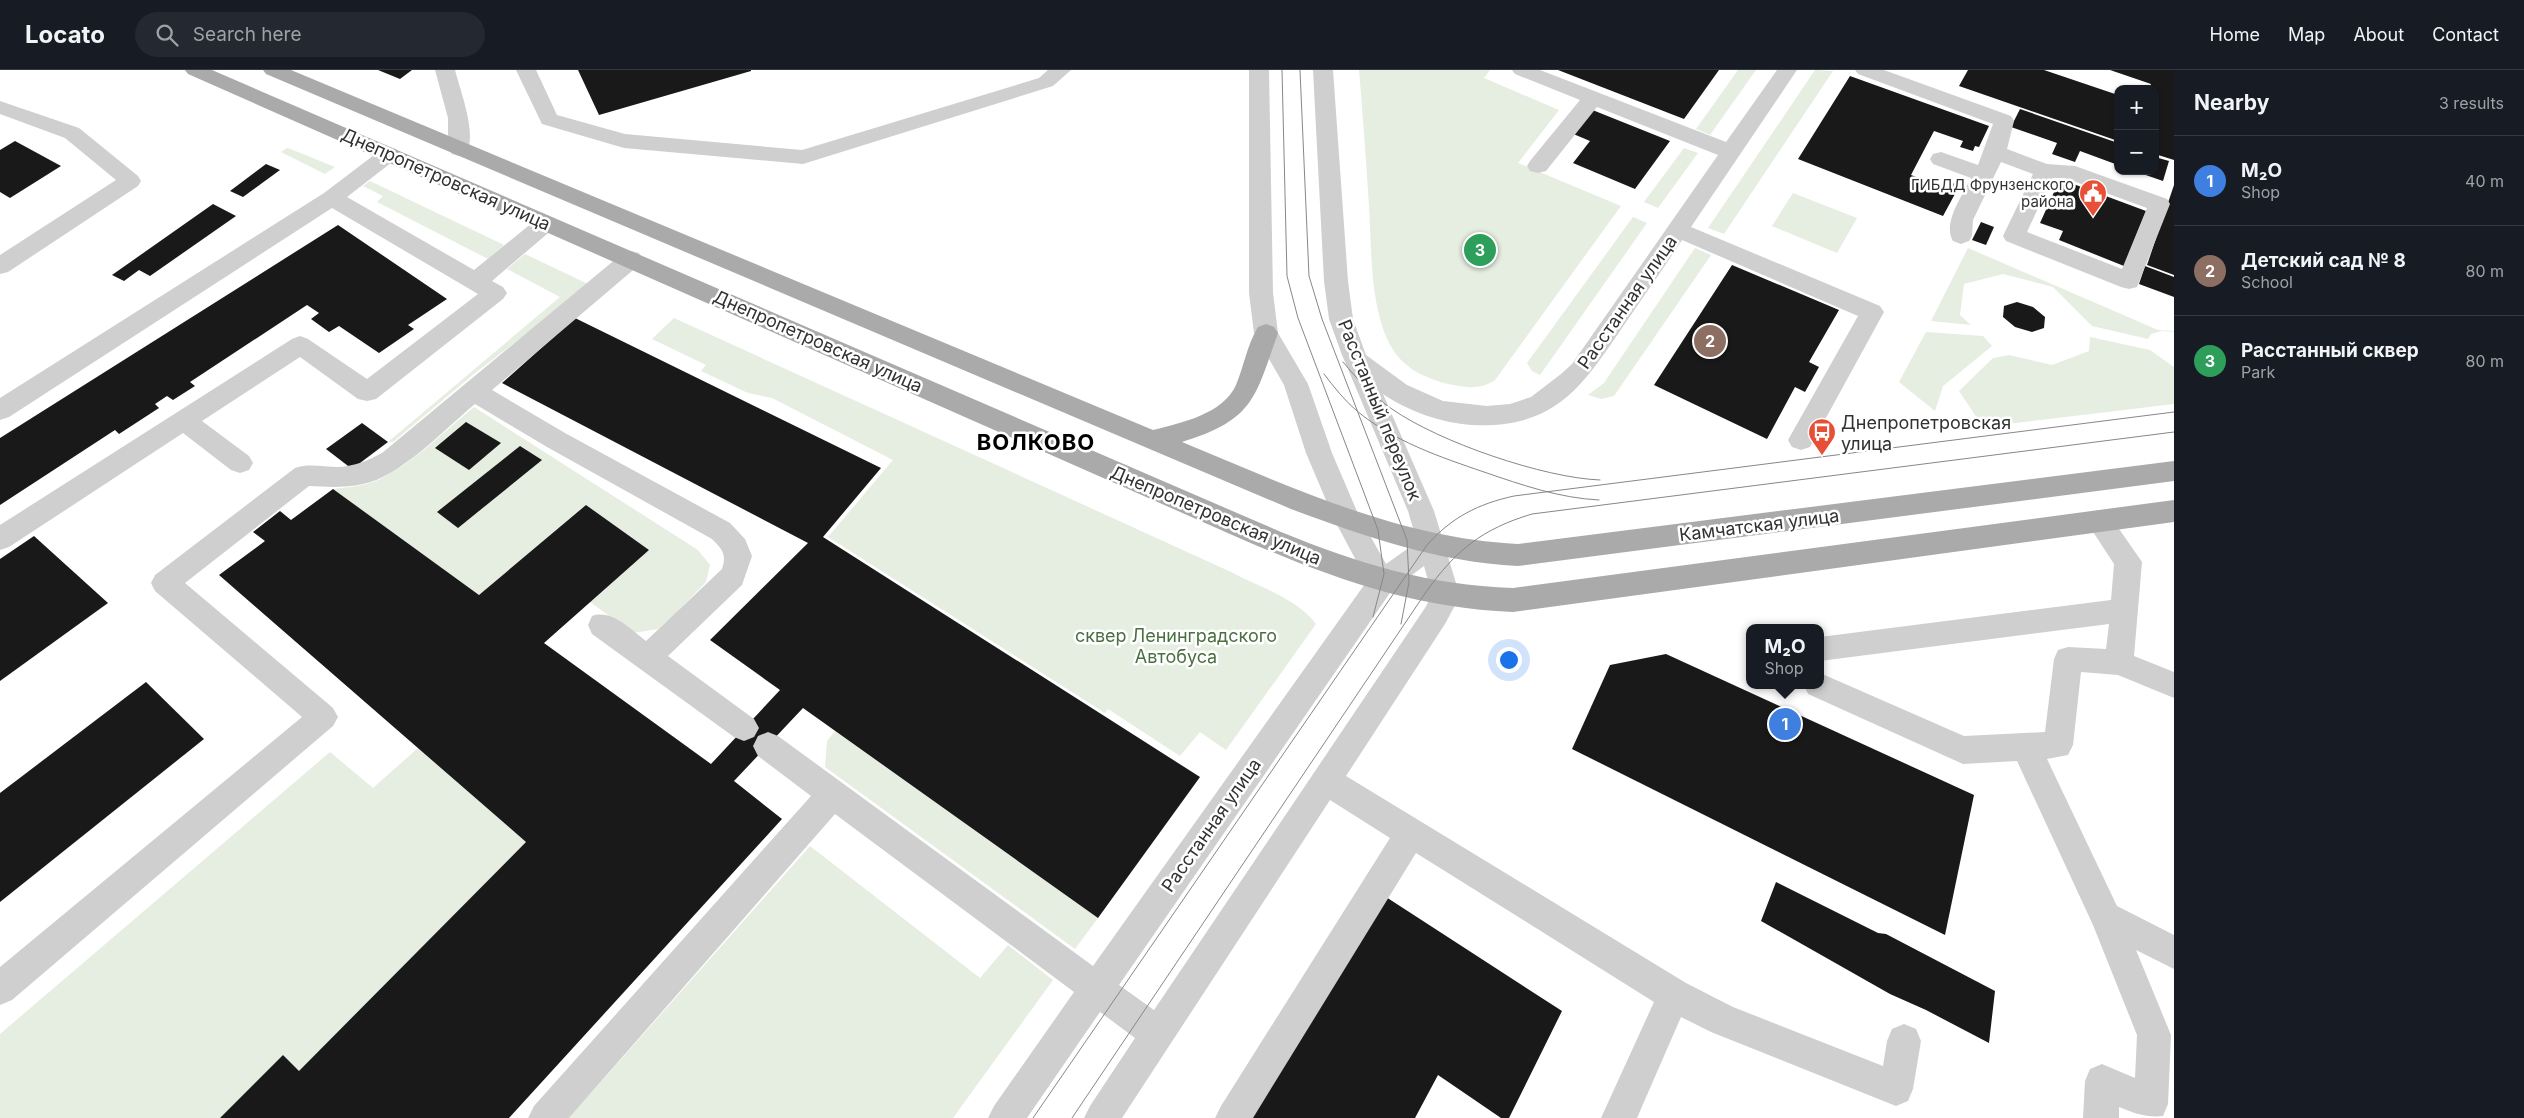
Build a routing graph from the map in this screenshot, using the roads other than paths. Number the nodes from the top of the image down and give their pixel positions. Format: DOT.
graph roads {
  1 [pos="195,70"];
  2 [pos="273,70"];
  3 [pos="445,70"];
  4 [pos="526,70"];
  5 [pos="1061,70"];
  6 [pos="1259,70"];
  7 [pos="1323,70"];
  8 [pos="1522,70"];
  9 [pos="1787,70"];
  10 [pos="1865,70"];
  11 [pos="1593,98"];
  12 [pos="0,107"];
  13 [pos="459,149"];
  14 [pos="1731,152"];
  15 [pos="1995,152"];
  16 [pos="389,154"];
  17 [pos="1939,160"];
  18 [pos="1538,166"];
  19 [pos="2045,171"];
  20 [pos="1983,175"];
  21 [pos="332,198"];
  22 [pos="546,223"];
  23 [pos="1678,230"];
  24 [pos="1961,236"];
  25 [pos="631,259"];
  26 [pos="0,266"];
  27 [pos="475,282"];
  28 [pos="1266,334"];
  29 [pos="1354,355"];
  30 [pos="474,390"];
  31 [pos="0,410"];
  32 [pos="184,420"];
  33 [pos="1151,440"];
  34 [pos="1801,440"];
  35 [pos="240,463"];
  36 [pos="2174,471"];
  37 [pos="2174,511"];
  38 [pos="1347,519"];
  39 [pos="2099,521"];
  40 [pos="0,539"];
  41 [pos="1431,546"];
  42 [pos="1382,582"];
  43 [pos="1446,596"];
  44 [pos="2124,610"];
  45 [pos="602,625"];
  46 [pos="1824,648"];
  47 [pos="647,658"];
  48 [pos="2119,663"];
  49 [pos="2174,685"];
  50 [pos="1824,688"];
  51 [pos="2026,747"];
  52 [pos="1326,780"];
  53 [pos="833,794"];
  54 [pos="1411,833"];
  55 [pos="2106,917"];
  56 [pos="2174,953"];
  57 [pos="0,988"];
  58 [pos="1097,988"];
  59 [pos="1674,995"];
  60 [pos="1158,1034"];
  61 [pos="1904,1041"];
  62 [pos="2154,1063"];
  63 [pos="2174,1089"];
  64 [pos="546,1118"];
  65 [pos="1006,1118"];
  66 [pos="1102,1118"];
  67 [pos="1233,1118"];
  68 [pos="1619,1118"];
  69 [pos="2102,1118"];
  1 -- 16 [label="main road, Днепропетровская улица"];
  2 -- 13 [label="main road, Днепропетровская улица"];
  3 -- 13 [label="street"];
  4 -- 5 [label="street"];
  6 -- 28 [label="street"];
  7 -- 29 [label="street, Расстанный переулок"];
  8 -- 11 [label="street"];
  9 -- 14 [label="street, Расстанная улица"];
  10 -- 15 [label="street"];
  11 -- 14 [label="street"];
  11 -- 18 [label="street"];
  12 -- 26 [label="street"];
  13 -- 33 [label="main road, Днепропетровская улица"];
  14 -- 23 [label="street, Расстанная улица"];
  15 -- 19 [label="street"];
  15 -- 20 [label="street"];
  16 -- 21 [label="street"];
  16 -- 22 [label="main road, Днепропетровская улица"];
  17 -- 20 [label="street"];
  19 -- 19 [label="street"];
  20 -- 24 [label="street"];
  21 -- 27 [label="street"];
  21 -- 31 [label="street"];
  22 -- 25 [label="main road, Днепропетровская улица"];
  22 -- 27 [label="street"];
  23 -- 29 [label="street, Расстанная улица"];
  23 -- 34 [label="street"];
  25 -- 30 [label="street"];
  25 -- 42 [label="main road, Днепропетровская улица"];
  27 -- 32 [label="street"];
  28 -- 33 [label="main road"];
  28 -- 38 [label="street"];
  29 -- 41 [label="street, Расстанный переулок"];
  30 -- 47 [label="street"];
  30 -- 57 [label="street"];
  32 -- 35 [label="street"];
  32 -- 40 [label="street"];
  33 -- 38 [label="main road, Днепропетровская улица"];
  36 -- 41 [label="main road, Камчатская улица"];
  37 -- 39 [label="main road"];
  38 -- 41 [label="main road, Камчатская улица"];
  38 -- 42 [label="street"];
  39 -- 43 [label="main road"];
  39 -- 44 [label="street"];
  41 -- 42 [label="street, Расстанная улица"];
  41 -- 43 [label="street, Расстанный переулок"];
  42 -- 43 [label="main road, Днепропетровская улица"];
  42 -- 58 [label="street, Расстанная улица"];
  43 -- 52 [label="street"];
  44 -- 46 [label="street"];
  44 -- 48 [label="street"];
  45 -- 47 [label="street"];
  47 -- 53 [label="street"];
  48 -- 49 [label="street"];
  48 -- 51 [label="street"];
  50 -- 51 [label="street"];
  51 -- 55 [label="street"];
  52 -- 54 [label="street"];
  52 -- 60 [label="street"];
  53 -- 58 [label="street"];
  53 -- 64 [label="street"];
  54 -- 59 [label="street"];
  54 -- 67 [label="street"];
  55 -- 56 [label="street"];
  55 -- 62 [label="street"];
  58 -- 60 [label="street"];
  58 -- 65 [label="street, Расстанная улица"];
  59 -- 61 [label="street"];
  59 -- 68 [label="street"];
  60 -- 66 [label="street"];
  62 -- 63 [label="street"];
  62 -- 69 [label="street"];
}
